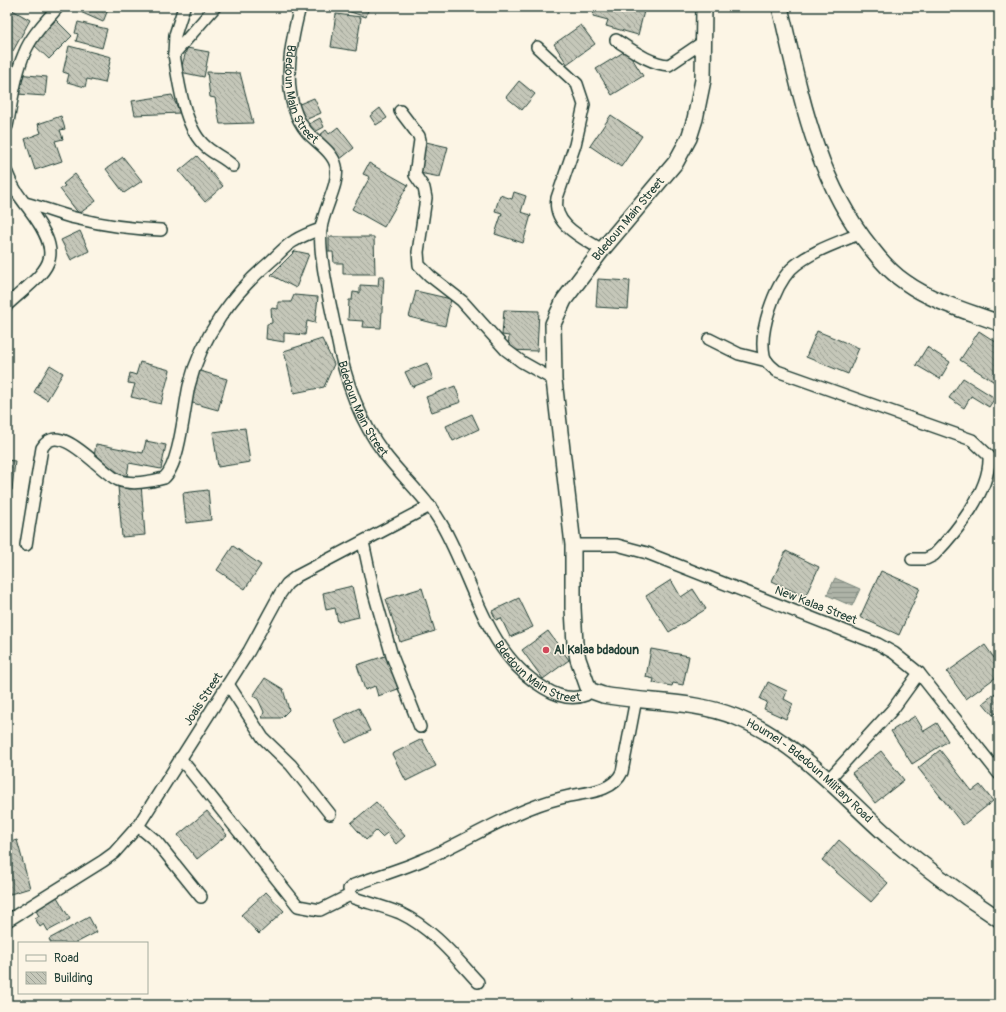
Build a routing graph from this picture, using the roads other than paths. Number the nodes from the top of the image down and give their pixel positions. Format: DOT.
graph roads {
  1 [pos="58,7"];
  2 [pos="184,7"];
  3 [pos="215,7"];
  4 [pos="300,7"];
  5 [pos="704,7"];
  6 [pos="780,7"];
  7 [pos="616,40"];
  8 [pos="703,42"];
  9 [pos="537,47"];
  10 [pos="174,54"];
  11 [pos="400,111"];
  12 [pos="7,126"];
  13 [pos="233,166"];
  14 [pos="7,172"];
  15 [pos="25,203"];
  16 [pos="321,229"];
  17 [pos="161,230"];
  18 [pos="859,234"];
  19 [pos="602,250"];
  20 [pos="7,305"];
  21 [pos="999,323"];
  22 [pos="709,339"];
  23 [pos="767,361"];
  24 [pos="554,380"];
  25 [pos="430,506"];
  26 [pos="362,542"];
  27 [pos="26,545"];
  28 [pos="573,545"];
  29 [pos="912,559"];
  30 [pos="919,673"];
  31 [pos="228,684"];
  32 [pos="589,690"];
  33 [pos="636,699"];
  34 [pos="420,727"];
  35 [pos="180,758"];
  36 [pos="999,774"];
  37 [pos="828,780"];
  38 [pos="330,814"];
  39 [pos="138,826"];
  40 [pos="201,896"];
  41 [pos="350,896"];
  42 [pos="999,919"];
  43 [pos="7,921"];
  44 [pos="478,982"];
  1 -- 12 [label="street"];
  2 -- 10 [label="street"];
  3 -- 10 [label="street"];
  4 -- 16 [label="street, Bdedoun Main Street"];
  5 -- 8 [label="main road, Bdedoun Main Street"];
  6 -- 18 [label="main road"];
  7 -- 8 [label="street"];
  8 -- 19 [label="main road, Bdedoun Main Street"];
  9 -- 19 [label="street"];
  10 -- 13 [label="street"];
  11 -- 24 [label="street"];
  14 -- 15 [label="street"];
  15 -- 17 [label="street"];
  15 -- 20 [label="street"];
  16 -- 25 [label="street, Bdedoun Main Street"];
  16 -- 27 [label="street"];
  18 -- 21 [label="main road"];
  18 -- 23 [label="street"];
  19 -- 24 [label="main road, Bdedoun Main Street"];
  22 -- 23 [label="street"];
  23 -- 29 [label="street"];
  24 -- 28 [label="main road, Bdedoun Main Street"];
  25 -- 26 [label="street, Joais Street"];
  25 -- 32 [label="street, Bdedoun Main Street"];
  26 -- 31 [label="street, Joais Street"];
  26 -- 34 [label="street"];
  28 -- 30 [label="street, New Kalaa Street"];
  28 -- 32 [label="main road, Bdedoun Main Street"];
  30 -- 36 [label="street, New Kalaa Street"];
  30 -- 37 [label="street"];
  31 -- 35 [label="street, Joais Street"];
  31 -- 38 [label="street"];
  32 -- 33 [label="main road, Houmel - Bdedoun Military Road"];
  33 -- 37 [label="main road, Houmel - Bdedoun Military Road"];
  33 -- 41 [label="street"];
  35 -- 39 [label="street, Joais Street"];
  35 -- 41 [label="street"];
  37 -- 42 [label="main road, Houmel - Bdedoun Military Road"];
  39 -- 40 [label="street"];
  39 -- 43 [label="street, Joais Street"];
  41 -- 44 [label="street"];
}
